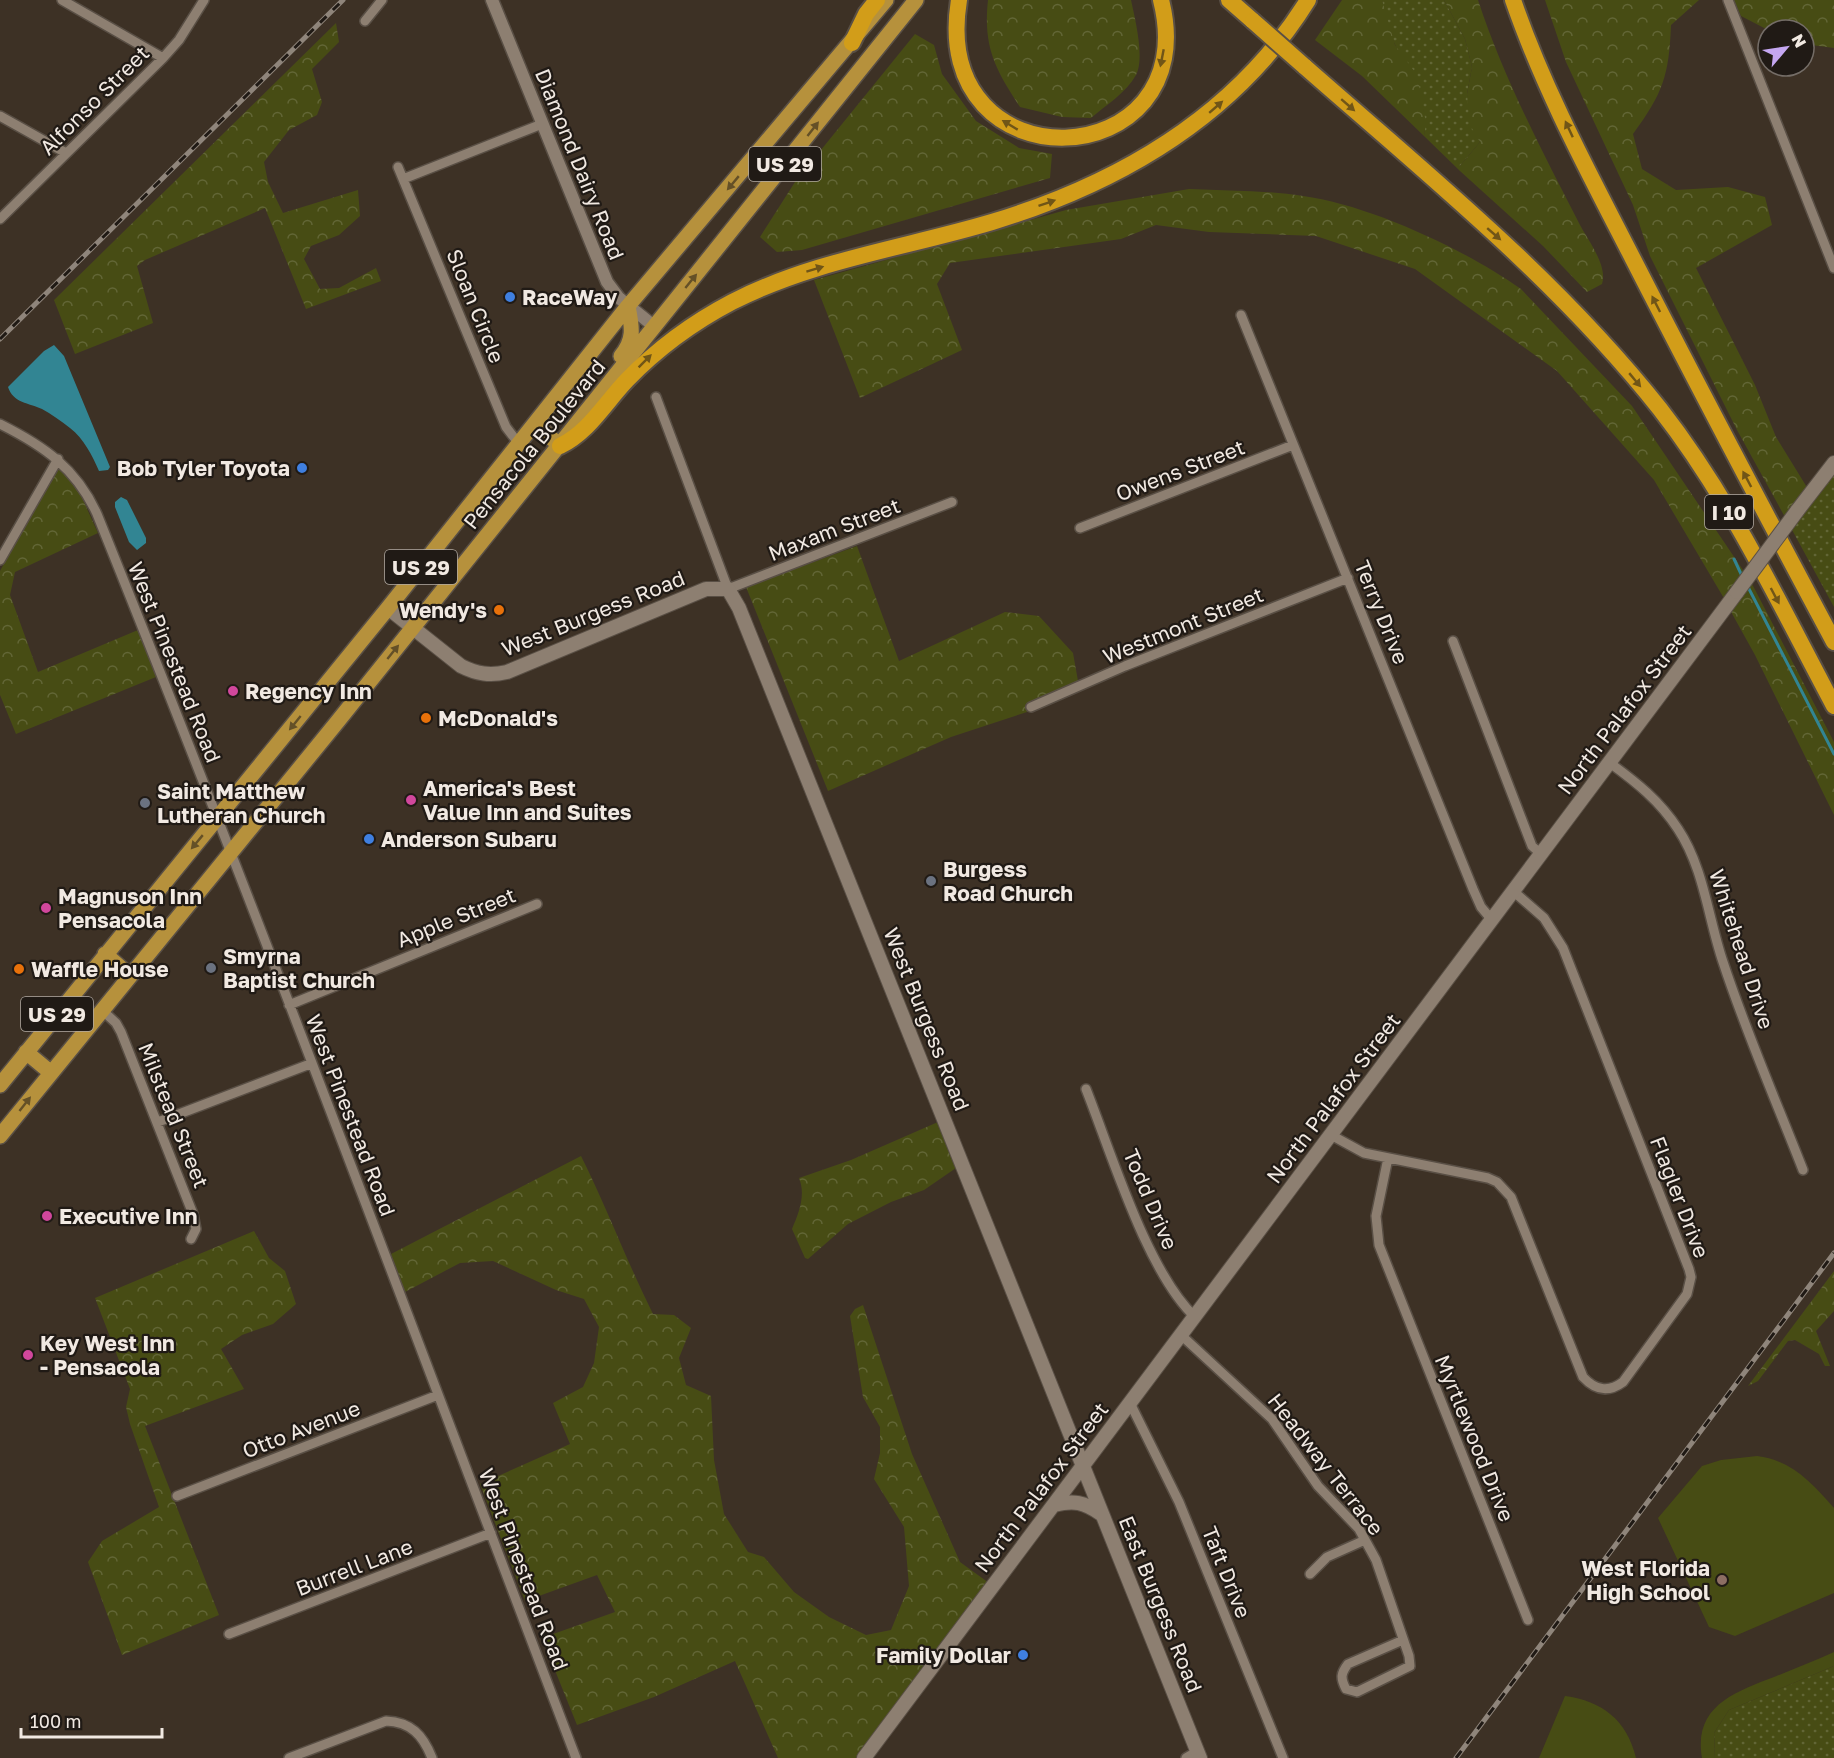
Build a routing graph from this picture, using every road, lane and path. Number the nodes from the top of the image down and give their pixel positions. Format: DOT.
graph roads {
  1 [pos="62,0"];
  2 [pos="204,0"];
  3 [pos="382,0"];
  4 [pos="492,0"];
  5 [pos="877,0"];
  6 [pos="886,0"];
  7 [pos="915,0"];
  8 [pos="959,0"];
  9 [pos="1161,0"];
  10 [pos="1229,0"];
  11 [pos="1308,0"];
  12 [pos="1514,0"];
  13 [pos="1728,0"];
  14 [pos="365,21"];
  15 [pos="852,43"];
  16 [pos="163,58"];
  17 [pos="0,116"];
  18 [pos="542,124"];
  19 [pos="66,153"];
  20 [pos="398,167"];
  21 [pos="403,179"];
  22 [pos="0,219"];
  23 [pos="1834,268"];
  24 [pos="628,306"];
  25 [pos="1241,315"];
  26 [pos="655,327"];
  27 [pos="656,397"];
  28 [pos="0,424"];
  29 [pos="536,424"];
  30 [pos="557,443"];
  31 [pos="519,444"];
  32 [pos="1293,445"];
  33 [pos="58,459"];
  34 [pos="1834,462"];
  35 [pos="952,502"];
  36 [pos="1080,528"];
  37 [pos="0,560"];
  38 [pos="1348,578"];
  39 [pos="728,589"];
  40 [pos="388,608"];
  41 [pos="413,627"];
  42 [pos="1453,641"];
  43 [pos="1834,642"];
  44 [pos="1834,706"];
  45 [pos="1031,707"];
  46 [pos="1610,763"];
  47 [pos="218,818"];
  48 [pos="232,851"];
  49 [pos="1541,854"];
  50 [pos="1513,891"];
  51 [pos="537,904"];
  52 [pos="1492,920"];
  53 [pos="105,954"];
  54 [pos="129,975"];
  55 [pos="289,1005"];
  56 [pos="102,1010"];
  57 [pos="26,1052"];
  58 [pos="310,1064"];
  59 [pos="50,1072"];
  60 [pos="0,1085"];
  61 [pos="1086,1089"];
  62 [pos="159,1122"];
  63 [pos="0,1136"];
  64 [pos="1331,1136"];
  65 [pos="1388,1158"];
  66 [pos="1803,1170"];
  67 [pos="191,1239"];
  68 [pos="1195,1317"];
  69 [pos="1181,1335"];
  70 [pos="438,1395"];
  71 [pos="1130,1403"];
  72 [pos="1082,1467"];
  73 [pos="177,1496"];
  74 [pos="1053,1505"];
  75 [pos="1102,1515"];
  76 [pos="491,1533"];
  77 [pos="1365,1540"];
  78 [pos="1310,1574"];
  79 [pos="1528,1620"];
  80 [pos="229,1634"];
  81 [pos="1403,1640"];
  82 [pos="1195,1756"];
  83 [pos="289,1758"];
  84 [pos="432,1758"];
  85 [pos="576,1758"];
  86 [pos="864,1758"];
  87 [pos="1283,1758"];
  1 -- 16 [label="street"];
  2 -- 16 [label="street, Alfonso Street"];
  3 -- 14 [label="street"];
  4 -- 18 [label="street, Diamond Dairy Road"];
  5 -- 15 [label="highway"];
  6 -- 15 [label="main road, Pensacola Boulevard / US 29"];
  26 -- 7 [label="main road, Pensacola Boulevard / US 29, one-way"];
  9 -- 8 [label="highway, one-way"];
  10 -- 44 [label="highway, I 10, one-way, bridge"];
  30 -- 11 [label="highway, one-way"];
  43 -- 12 [label="highway, I 10, one-way"];
  13 -- 23 [label="street"];
  15 -- 24 [label="main road, Pensacola Boulevard / US 29, one-way"];
  16 -- 19 [label="street, Alfonso Street"];
  17 -- 19 [label="street"];
  18 -- 21 [label="street"];
  18 -- 24 [label="street, Diamond Dairy Road"];
  19 -- 22 [label="street, Alfonso Street"];
  20 -- 21 [label="street, Sloan Circle"];
  21 -- 31 [label="street, Sloan Circle"];
  24 -- 26 [label="street, Diamond Dairy Road"];
  24 -- 29 [label="main road, Pensacola Boulevard / US 29"];
  24 -- 30 [label="main road"];
  25 -- 32 [label="street, Terry Drive"];
  26 -- 30 [label="main road, Pensacola Boulevard / US 29"];
  27 -- 39 [label="street, West Burgess Road"];
  28 -- 33 [label="street, West Pinestead Road"];
  29 -- 30 [label="main road"];
  29 -- 31 [label="main road, Pensacola Boulevard / US 29"];
  30 -- 41 [label="main road, Pensacola Boulevard / US 29"];
  31 -- 40 [label="main road, Pensacola Boulevard / US 29"];
  32 -- 36 [label="street, Owens Street"];
  32 -- 38 [label="street, Terry Drive"];
  33 -- 37 [label="street"];
  33 -- 47 [label="street, West Pinestead Road"];
  34 -- 46 [label="main road, North Palafox Street, bridge"];
  35 -- 39 [label="street, Maxam Street"];
  38 -- 45 [label="street, Westmont Street"];
  38 -- 52 [label="street, Terry Drive"];
  39 -- 41 [label="main road, West Burgess Road"];
  39 -- 72 [label="main road, West Burgess Road"];
  40 -- 41 [label="main road, West Burgess Road"];
  40 -- 47 [label="main road, Pensacola Boulevard / US 29, one-way"];
  48 -- 41 [label="main road, Pensacola Boulevard / US 29, one-way"];
  42 -- 49 [label="street"];
  46 -- 49 [label="main road, North Palafox Street"];
  46 -- 66 [label="street, Whitehead Drive"];
  47 -- 48 [label="street, West Pinestead Road"];
  47 -- 53 [label="main road, Pensacola Boulevard / US 29, one-way"];
  48 -- 54 [label="main road, Pensacola Boulevard / US 29"];
  48 -- 55 [label="street, West Pinestead Road"];
  49 -- 50 [label="main road, North Palafox Street"];
  50 -- 52 [label="main road, North Palafox Street"];
  50 -- 65 [label="street, Flagler Drive"];
  51 -- 55 [label="street, Apple Street"];
  52 -- 64 [label="main road, North Palafox Street"];
  53 -- 54 [label="main road"];
  53 -- 57 [label="main road, Pensacola Boulevard / US 29"];
  54 -- 56 [label="main road, Pensacola Boulevard / US 29"];
  55 -- 58 [label="street, West Pinestead Road"];
  56 -- 59 [label="main road, Pensacola Boulevard / US 29"];
  56 -- 62 [label="street, Milstead Street"];
  57 -- 59 [label="main road"];
  57 -- 60 [label="main road, Pensacola Boulevard / US 29"];
  58 -- 62 [label="street"];
  58 -- 70 [label="street, West Pinestead Road"];
  63 -- 59 [label="main road, Pensacola Boulevard / US 29, one-way"];
  61 -- 68 [label="street, Todd Drive"];
  62 -- 67 [label="street, Milstead Street"];
  64 -- 65 [label="street, Flagler Drive"];
  64 -- 68 [label="main road, North Palafox Street"];
  65 -- 79 [label="street, Myrtlewood Drive"];
  68 -- 69 [label="main road, North Palafox Street"];
  69 -- 71 [label="main road, North Palafox Street"];
  69 -- 77 [label="street, Headway Terrace"];
  70 -- 73 [label="street, Otto Avenue"];
  70 -- 76 [label="street, West Pinestead Road"];
  71 -- 72 [label="main road, North Palafox Street"];
  71 -- 87 [label="street, Taft Drive"];
  72 -- 74 [label="main road, North Palafox Street"];
  72 -- 75 [label="main road, East Burgess Road"];
  74 -- 75 [label="main road"];
  74 -- 86 [label="main road, North Palafox Street"];
  75 -- 82 [label="main road, East Burgess Road"];
  76 -- 80 [label="street, Burrell Lane"];
  76 -- 85 [label="street, West Pinestead Road"];
  77 -- 78 [label="street"];
  77 -- 81 [label="street, Headway Terrace"];
  81 -- 81 [label="street, Headway Terrace"];
  83 -- 84 [label="street"];
}
